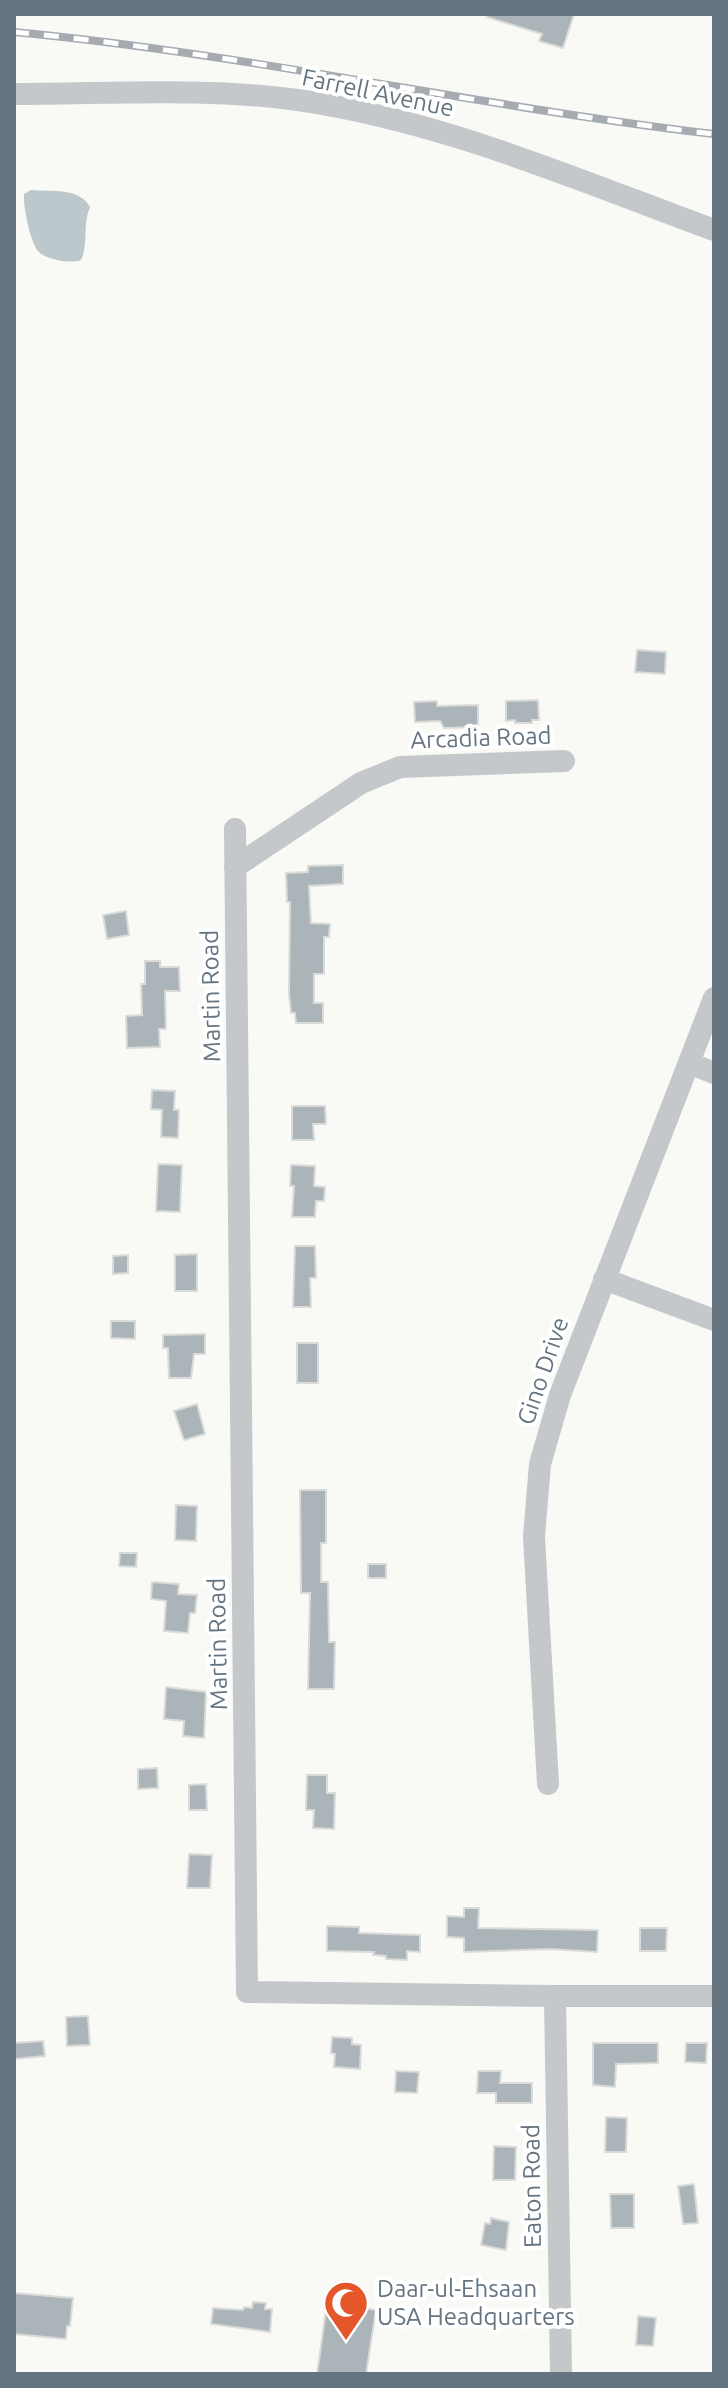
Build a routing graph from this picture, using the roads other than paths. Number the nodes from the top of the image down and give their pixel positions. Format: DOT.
graph roads {
  1 [pos="14,94"];
  2 [pos="714,230"];
  3 [pos="564,761"];
  4 [pos="235,829"];
  5 [pos="235,867"];
  6 [pos="714,998"];
  7 [pos="689,1063"];
  8 [pos="714,1073"];
  9 [pos="604,1279"];
  10 [pos="714,1320"];
  11 [pos="548,1784"];
  12 [pos="555,1996"];
  13 [pos="714,1996"];
  14 [pos="561,2374"];
  1 -- 2 [label="street, Farrell Avenue"];
  3 -- 5 [label="street, Arcadia Road"];
  4 -- 5 [label="street, Martin Road"];
  5 -- 12 [label="street, Martin Road"];
  6 -- 7 [label="street, Gino Drive"];
  7 -- 8 [label="street"];
  7 -- 9 [label="street, Gino Drive"];
  9 -- 10 [label="street"];
  9 -- 11 [label="street, Gino Drive"];
  12 -- 13 [label="street, Martin Road"];
  12 -- 14 [label="street, Eaton Road"];
}
